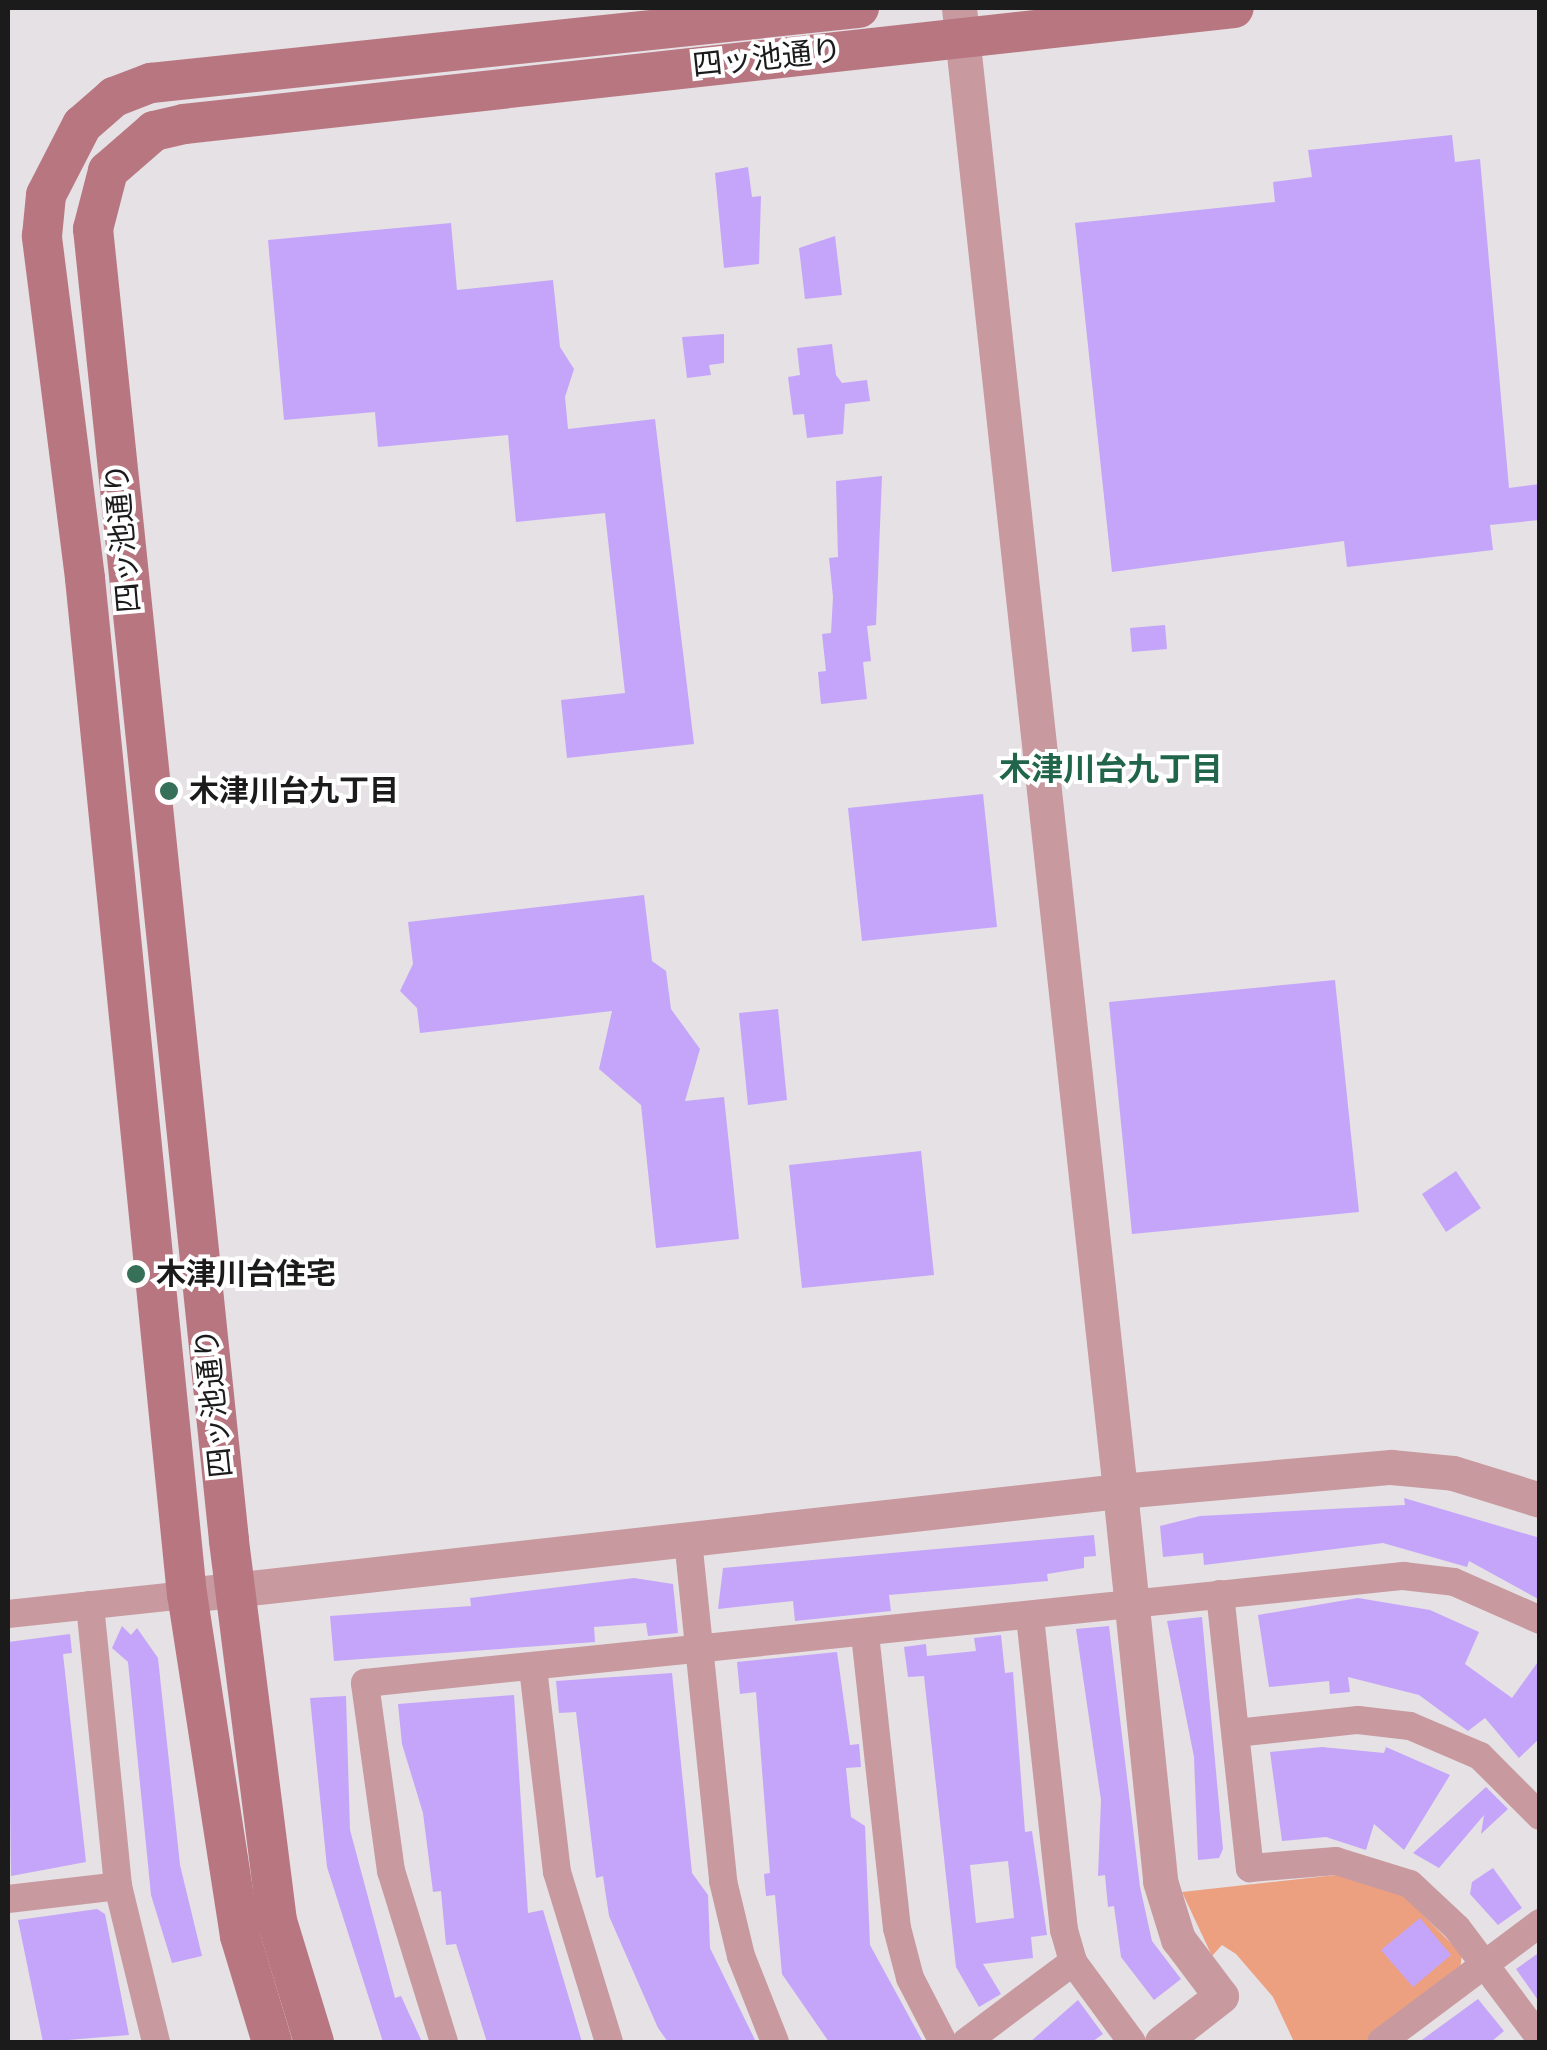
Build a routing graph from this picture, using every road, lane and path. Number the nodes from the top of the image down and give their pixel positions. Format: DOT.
graph roads {
  1 [pos="859,8"];
  2 [pos="1234,8"];
  3 [pos="961,22"];
  4 [pos="1120,1492"];
  5 [pos="1540,1500"];
  6 [pos="688,1540"];
  7 [pos="234,1590"];
  8 [pos="1220,1594"];
  9 [pos="186,1595"];
  10 [pos="1131,1603"];
  11 [pos="90,1605"];
  12 [pos="8,1614"];
  13 [pos="1030,1617"];
  14 [pos="1540,1620"];
  15 [pos="865,1634"];
  16 [pos="696,1649"];
  17 [pos="534,1668"];
  18 [pos="1236,1733"];
  19 [pos="1540,1816"];
  20 [pos="118,1886"];
  21 [pos="8,1899"];
  22 [pos="1540,1923"];
  23 [pos="1073,1962"];
  24 [pos="1484,1965"];
  25 [pos="1540,2038"];
  26 [pos="156,2042"];
  27 [pos="272,2042"];
  28 [pos="314,2042"];
  29 [pos="444,2042"];
  30 [pos="610,2042"];
  31 [pos="775,2042"];
  32 [pos="943,2042"];
  33 [pos="966,2042"];
  34 [pos="1132,2042"];
  35 [pos="1162,2042"];
  36 [pos="1381,2042"];
  1 -- 9 [label="main road, 四ッ池通り"];
  2 -- 3 [label="main road, 四ッ池通り"];
  3 -- 4 [label="street"];
  3 -- 7 [label="main road, 四ッ池通り"];
  4 -- 5 [label="street"];
  4 -- 6 [label="street"];
  4 -- 10 [label="street"];
  6 -- 7 [label="street"];
  6 -- 16 [label="street"];
  7 -- 9 [label="street"];
  7 -- 28 [label="main road, 四ッ池通り"];
  8 -- 10 [label="street"];
  8 -- 14 [label="street"];
  8 -- 18 [label="street"];
  9 -- 11 [label="street"];
  9 -- 27 [label="main road, 四ッ池通り"];
  10 -- 13 [label="street"];
  10 -- 35 [label="street"];
  11 -- 12 [label="street"];
  11 -- 20 [label="street"];
  13 -- 15 [label="street"];
  13 -- 23 [label="street"];
  15 -- 16 [label="street"];
  15 -- 32 [label="street"];
  16 -- 17 [label="street"];
  16 -- 31 [label="street"];
  17 -- 29 [label="street"];
  17 -- 30 [label="street"];
  18 -- 19 [label="street"];
  18 -- 24 [label="street"];
  20 -- 21 [label="street"];
  20 -- 26 [label="street"];
  22 -- 24 [label="street"];
  23 -- 33 [label="street"];
  23 -- 34 [label="street"];
  24 -- 25 [label="street"];
  24 -- 36 [label="street"];
}
